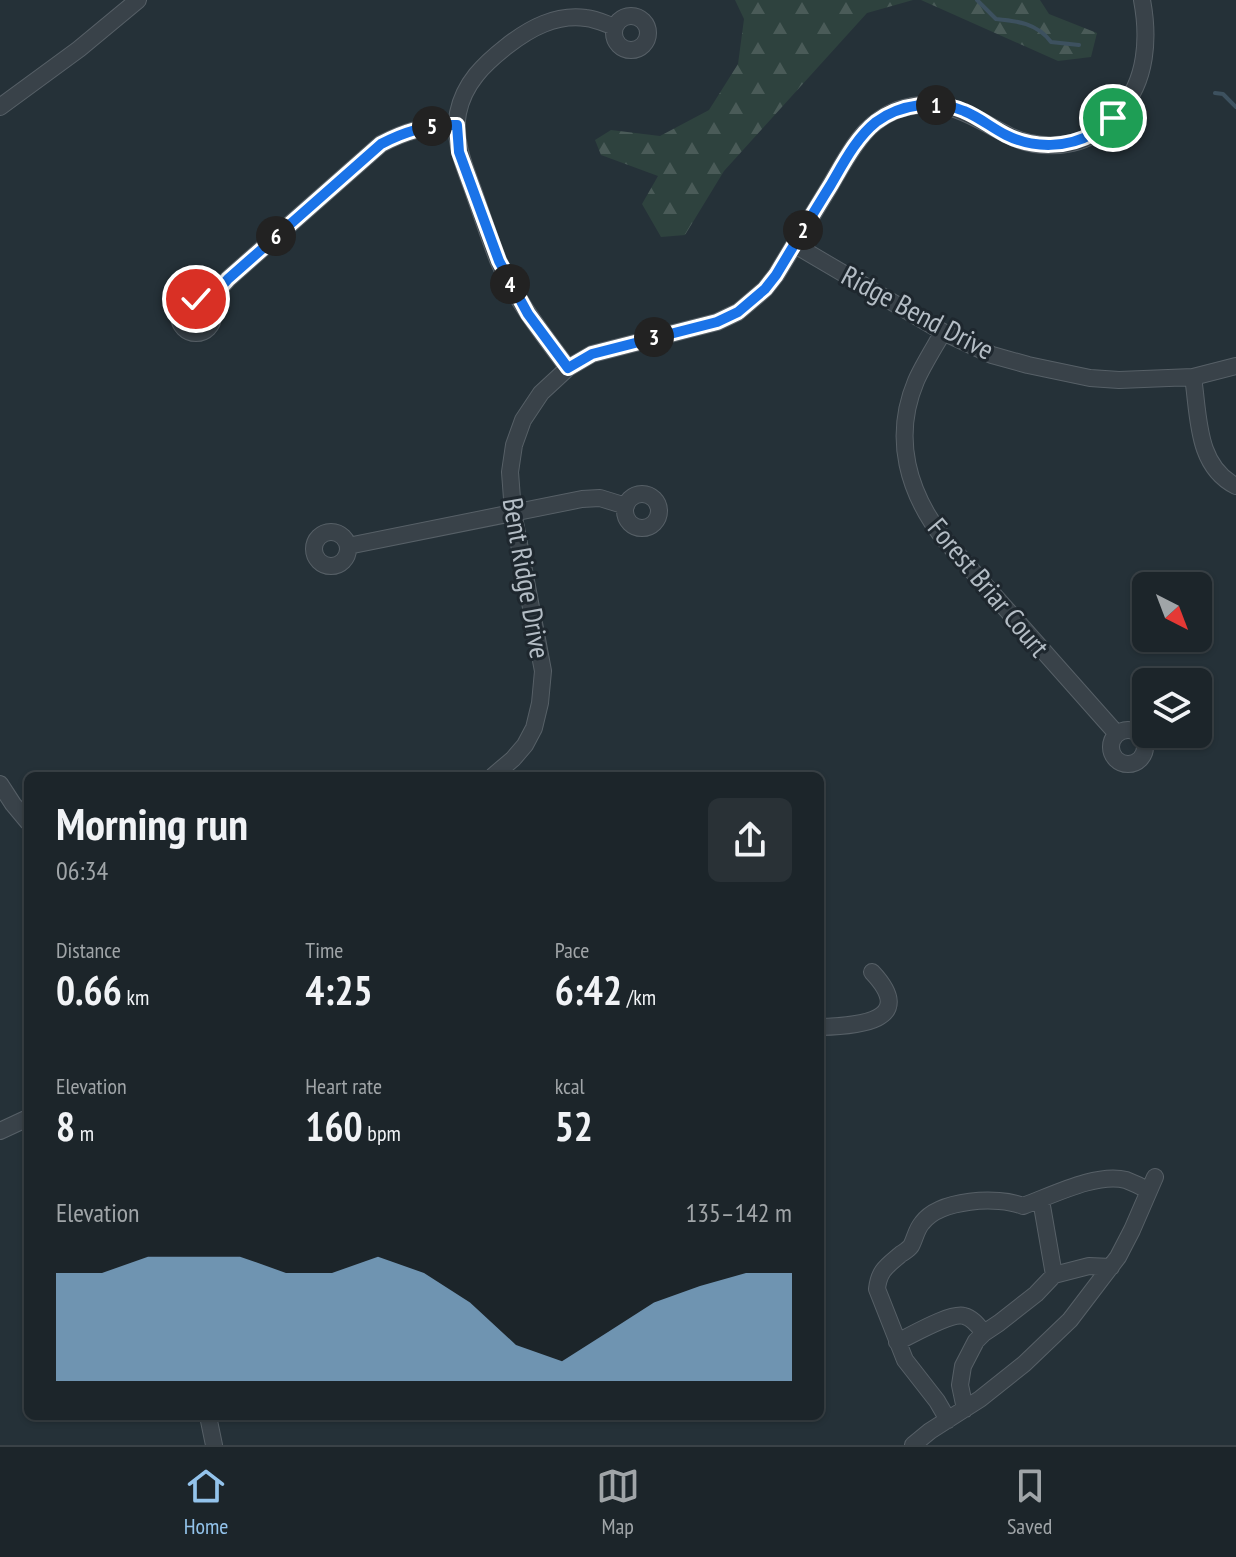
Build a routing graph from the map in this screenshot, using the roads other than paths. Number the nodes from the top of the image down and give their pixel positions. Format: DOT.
graph roads {
  1 [pos="138,0"];
  2 [pos="1142,0"];
  3 [pos="615,27"];
  4 [pos="0,107"];
  5 [pos="457,125"];
  6 [pos="795,245"];
  7 [pos="207,303"];
  8 [pos="943,332"];
  9 [pos="1236,366"];
  10 [pos="568,368"];
  11 [pos="1193,377"];
  12 [pos="1236,486"];
  13 [pos="626,506"];
  14 [pos="513,512"];
  15 [pos="348,546"];
  16 [pos="1117,734"];
  17 [pos="498,772"];
  18 [pos="0,784"];
  19 [pos="24,817"];
  20 [pos="872,972"];
  21 [pos="824,1027"];
  22 [pos="24,1120"];
  23 [pos="0,1131"];
  24 [pos="1041,1200"];
  25 [pos="1111,1267"];
  26 [pos="1054,1275"];
  27 [pos="984,1333"];
  28 [pos="897,1342"];
  29 [pos="965,1409"];
  30 [pos="209,1420"];
  31 [pos="948,1420"];
  32 [pos="214,1445"];
  33 [pos="913,1445"];
  1 -- 4 [label="street"];
  2 -- 6 [label="street, Bent Ridge Drive"];
  3 -- 5 [label="street"];
  5 -- 7 [label="street"];
  5 -- 10 [label="street"];
  6 -- 8 [label="street, Ridge Bend Drive"];
  6 -- 10 [label="street, Bent Ridge Drive"];
  8 -- 11 [label="street, Ridge Bend Drive"];
  8 -- 16 [label="street, Forest Briar Court"];
  9 -- 11 [label="street, Ridge Bend Drive"];
  10 -- 14 [label="street, Bent Ridge Drive"];
  11 -- 12 [label="street"];
  13 -- 14 [label="street"];
  14 -- 15 [label="street"];
  14 -- 17 [label="street, Bent Ridge Drive"];
  18 -- 19 [label="street"];
  20 -- 21 [label="street"];
  22 -- 23 [label="street"];
  24 -- 25 [label="street"];
  24 -- 26 [label="street"];
  24 -- 28 [label="street"];
  25 -- 26 [label="street"];
  25 -- 29 [label="street"];
  26 -- 27 [label="street"];
  27 -- 28 [label="street"];
  27 -- 29 [label="street"];
  28 -- 31 [label="street"];
  29 -- 31 [label="street"];
  30 -- 32 [label="street"];
  31 -- 33 [label="street"];
}
